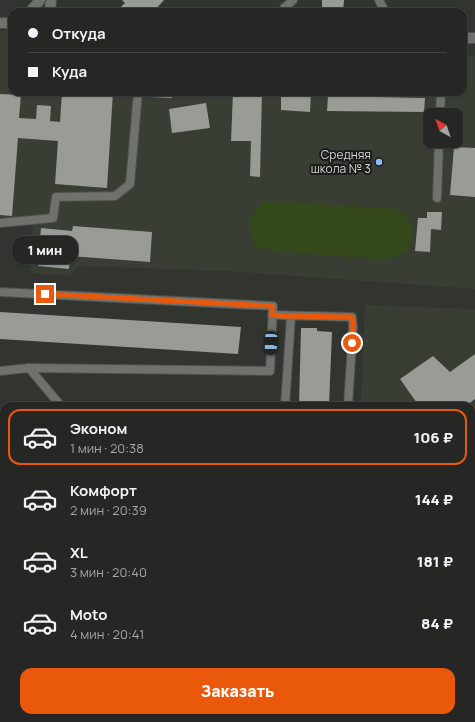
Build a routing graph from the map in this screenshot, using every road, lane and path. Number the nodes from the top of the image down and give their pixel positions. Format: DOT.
graph roads {
  1 [pos="293,0"];
  2 [pos="284,8"];
  3 [pos="138,96"];
  4 [pos="441,96"];
  5 [pos="440,108"];
  6 [pos="439,148"];
  7 [pos="437,198"];
  8 [pos="0,223"];
  9 [pos="0,292"];
  10 [pos="272,315"];
  11 [pos="291,316"];
  12 [pos="29,368"];
  13 [pos="0,371"];
  14 [pos="58,402"];
  15 [pos="285,402"];
  16 [pos="348,402"];
  1 -- 2 [label="lane"];
  3 -- 8 [label="lane"];
  4 -- 5 [label="lane"];
  6 -- 7 [label="lane"];
  9 -- 10 [label="lane"];
  10 -- 11 [label="lane"];
  10 -- 12 [label="lane"];
  11 -- 15 [label="lane"];
  11 -- 16 [label="lane"];
  12 -- 13 [label="lane"];
  12 -- 14 [label="lane"];
}
